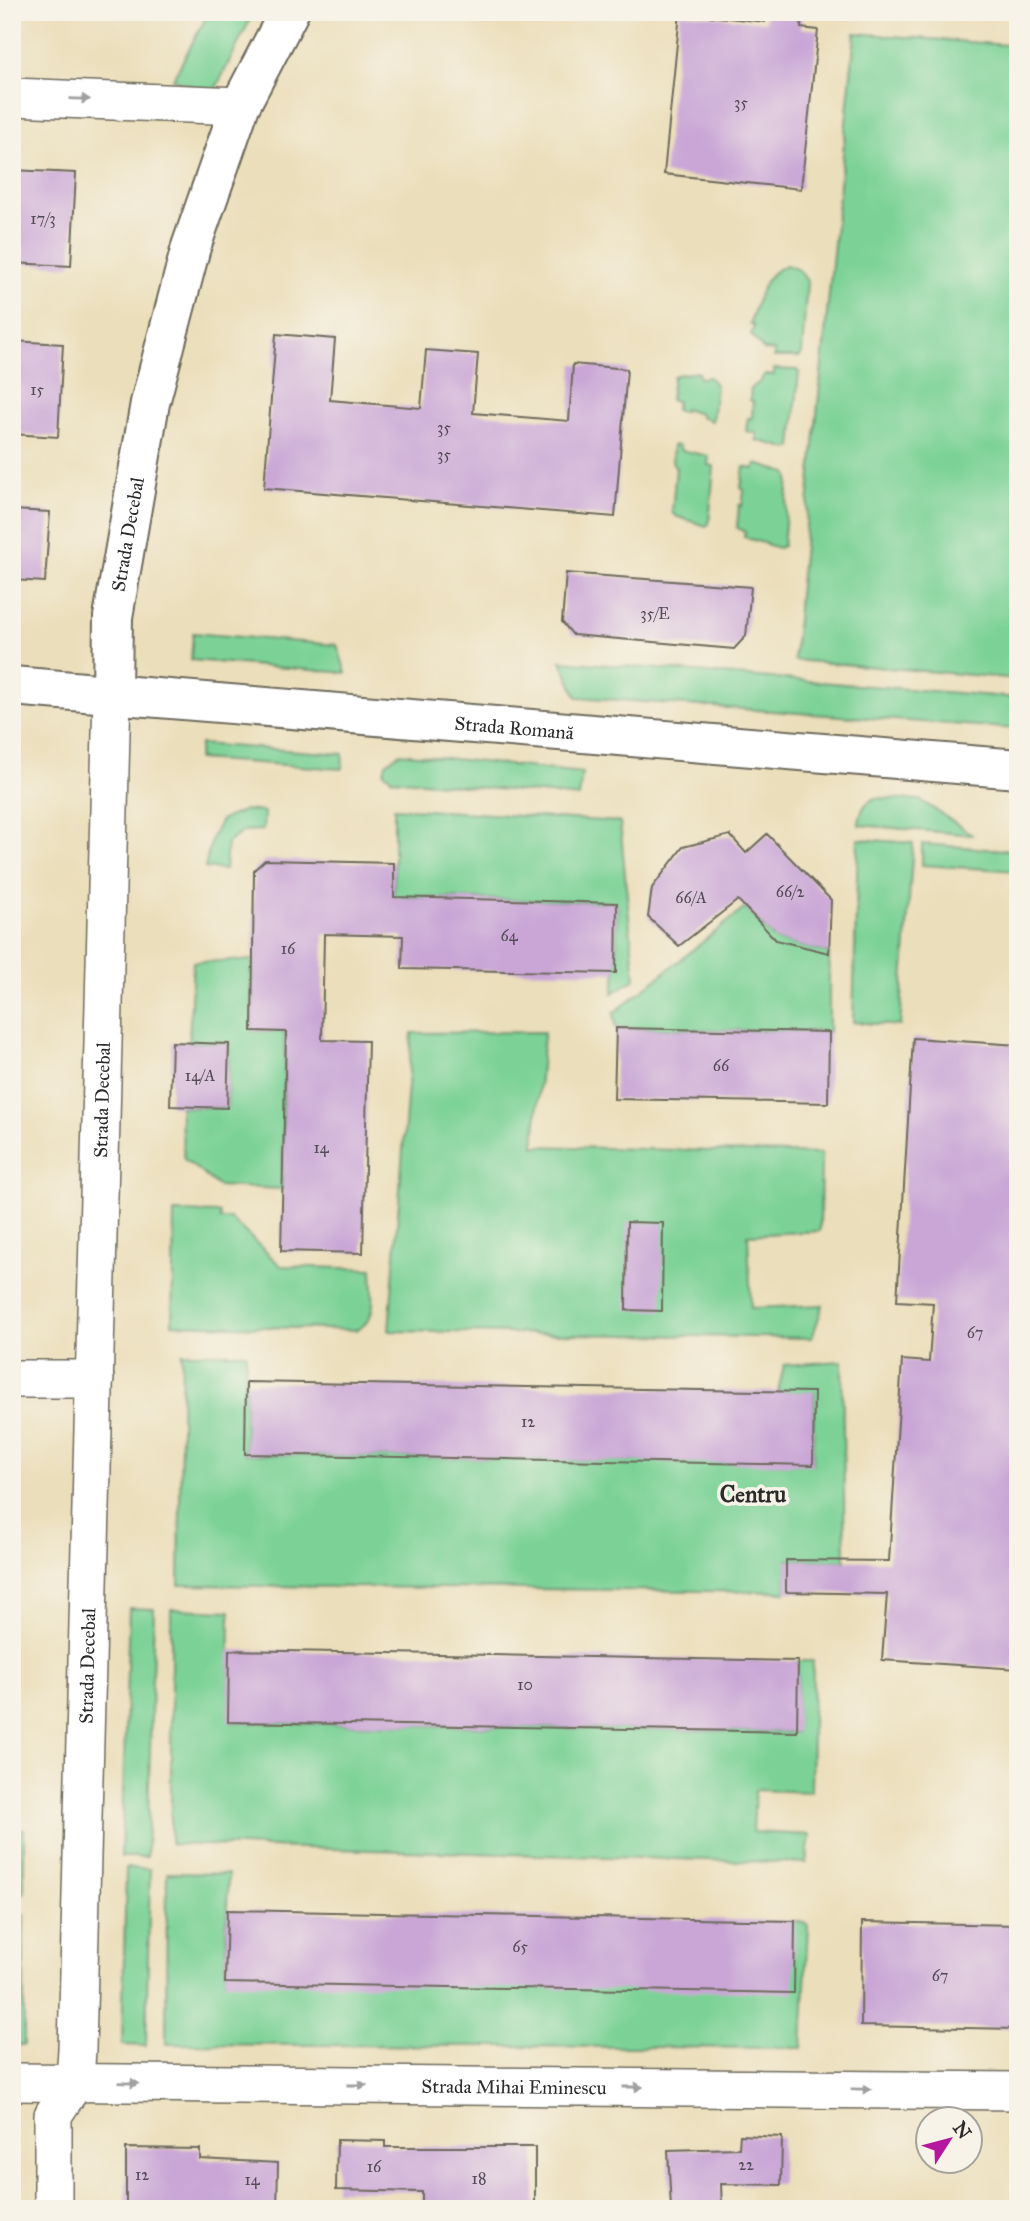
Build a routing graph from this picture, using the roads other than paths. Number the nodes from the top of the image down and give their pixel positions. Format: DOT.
graph roads {
  1 [pos="289,12"];
  2 [pos="12,97"];
  3 [pos="240,106"];
  4 [pos="12,686"];
  5 [pos="112,694"];
  6 [pos="1018,769"];
  7 [pos="12,1379"];
  8 [pos="95,1379"];
  9 [pos="12,2082"];
  10 [pos="75,2082"];
  11 [pos="1018,2091"];
  12 [pos="53,2209"];
  1 -- 3 [label="main road, Strada Decebal"];
  2 -- 3 [label="street, one-way"];
  3 -- 5 [label="main road, Strada Decebal"];
  4 -- 5 [label="main road, Strada Romană"];
  5 -- 6 [label="main road, Strada Romană"];
  5 -- 8 [label="street, Strada Decebal"];
  7 -- 8 [label="street"];
  8 -- 10 [label="street, Strada Decebal"];
  9 -- 10 [label="street, Strada Mihai Eminescu"];
  10 -- 11 [label="street, Strada Mihai Eminescu, one-way"];
  10 -- 12 [label="street"];
}
